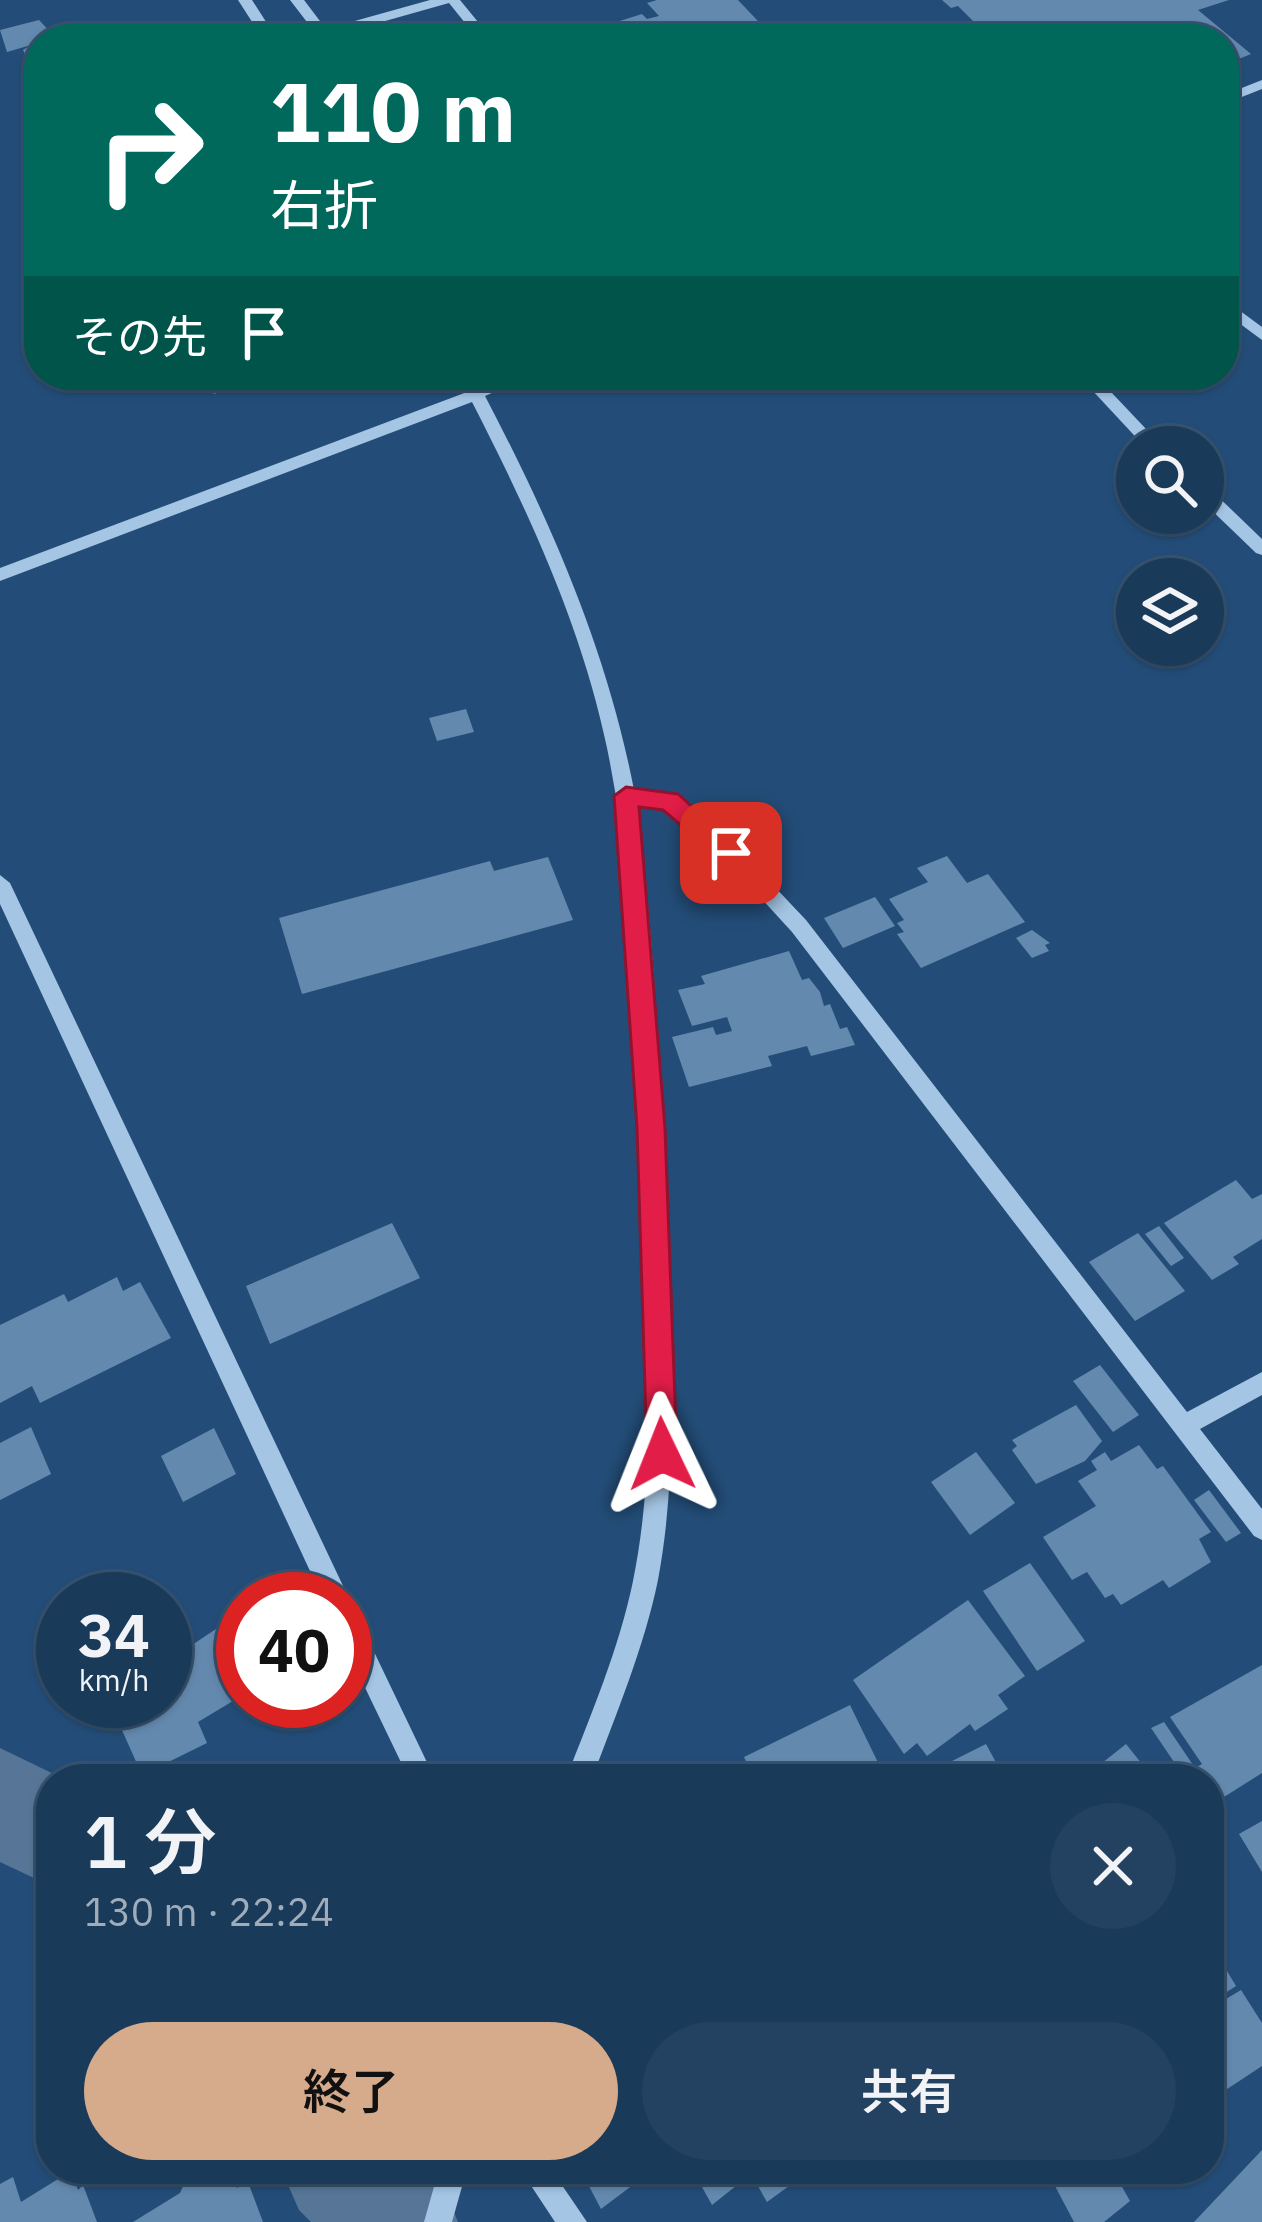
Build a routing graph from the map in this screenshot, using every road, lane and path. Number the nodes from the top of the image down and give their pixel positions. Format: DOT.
graph roads {
  1 [pos="297,0"];
  2 [pos="458,3"];
  3 [pos="316,24"];
  4 [pos="376,24"];
  5 [pos="474,390"];
  6 [pos="491,390"];
  7 [pos="1101,390"];
  8 [pos="477,396"];
  9 [pos="1135,426"];
  10 [pos="1224,513"];
  11 [pos="1262,549"];
  12 [pos="0,575"];
  13 [pos="626,796"];
  14 [pos="0,884"];
  15 [pos="1262,1383"];
  16 [pos="1186,1425"];
  17 [pos="1262,1528"];
  18 [pos="322,1572"];
  19 [pos="372,1675"];
  20 [pos="415,1764"];
  21 [pos="585,1764"];
  22 [pos="449,2184"];
  23 [pos="545,2184"];
  24 [pos="440,2215"];
  25 [pos="573,2222"];
  1 -- 3 [label="street"];
  2 -- 4 [label="street"];
  5 -- 8 [label="street"];
  6 -- 8 [label="street"];
  7 -- 9 [label="street"];
  8 -- 12 [label="street"];
  8 -- 13 [label="street"];
  10 -- 11 [label="street"];
  13 -- 16 [label="street"];
  13 -- 21 [label="street"];
  14 -- 18 [label="street"];
  15 -- 16 [label="street"];
  16 -- 17 [label="street"];
  19 -- 20 [label="street"];
  22 -- 24 [label="street"];
  23 -- 25 [label="street"];
}
